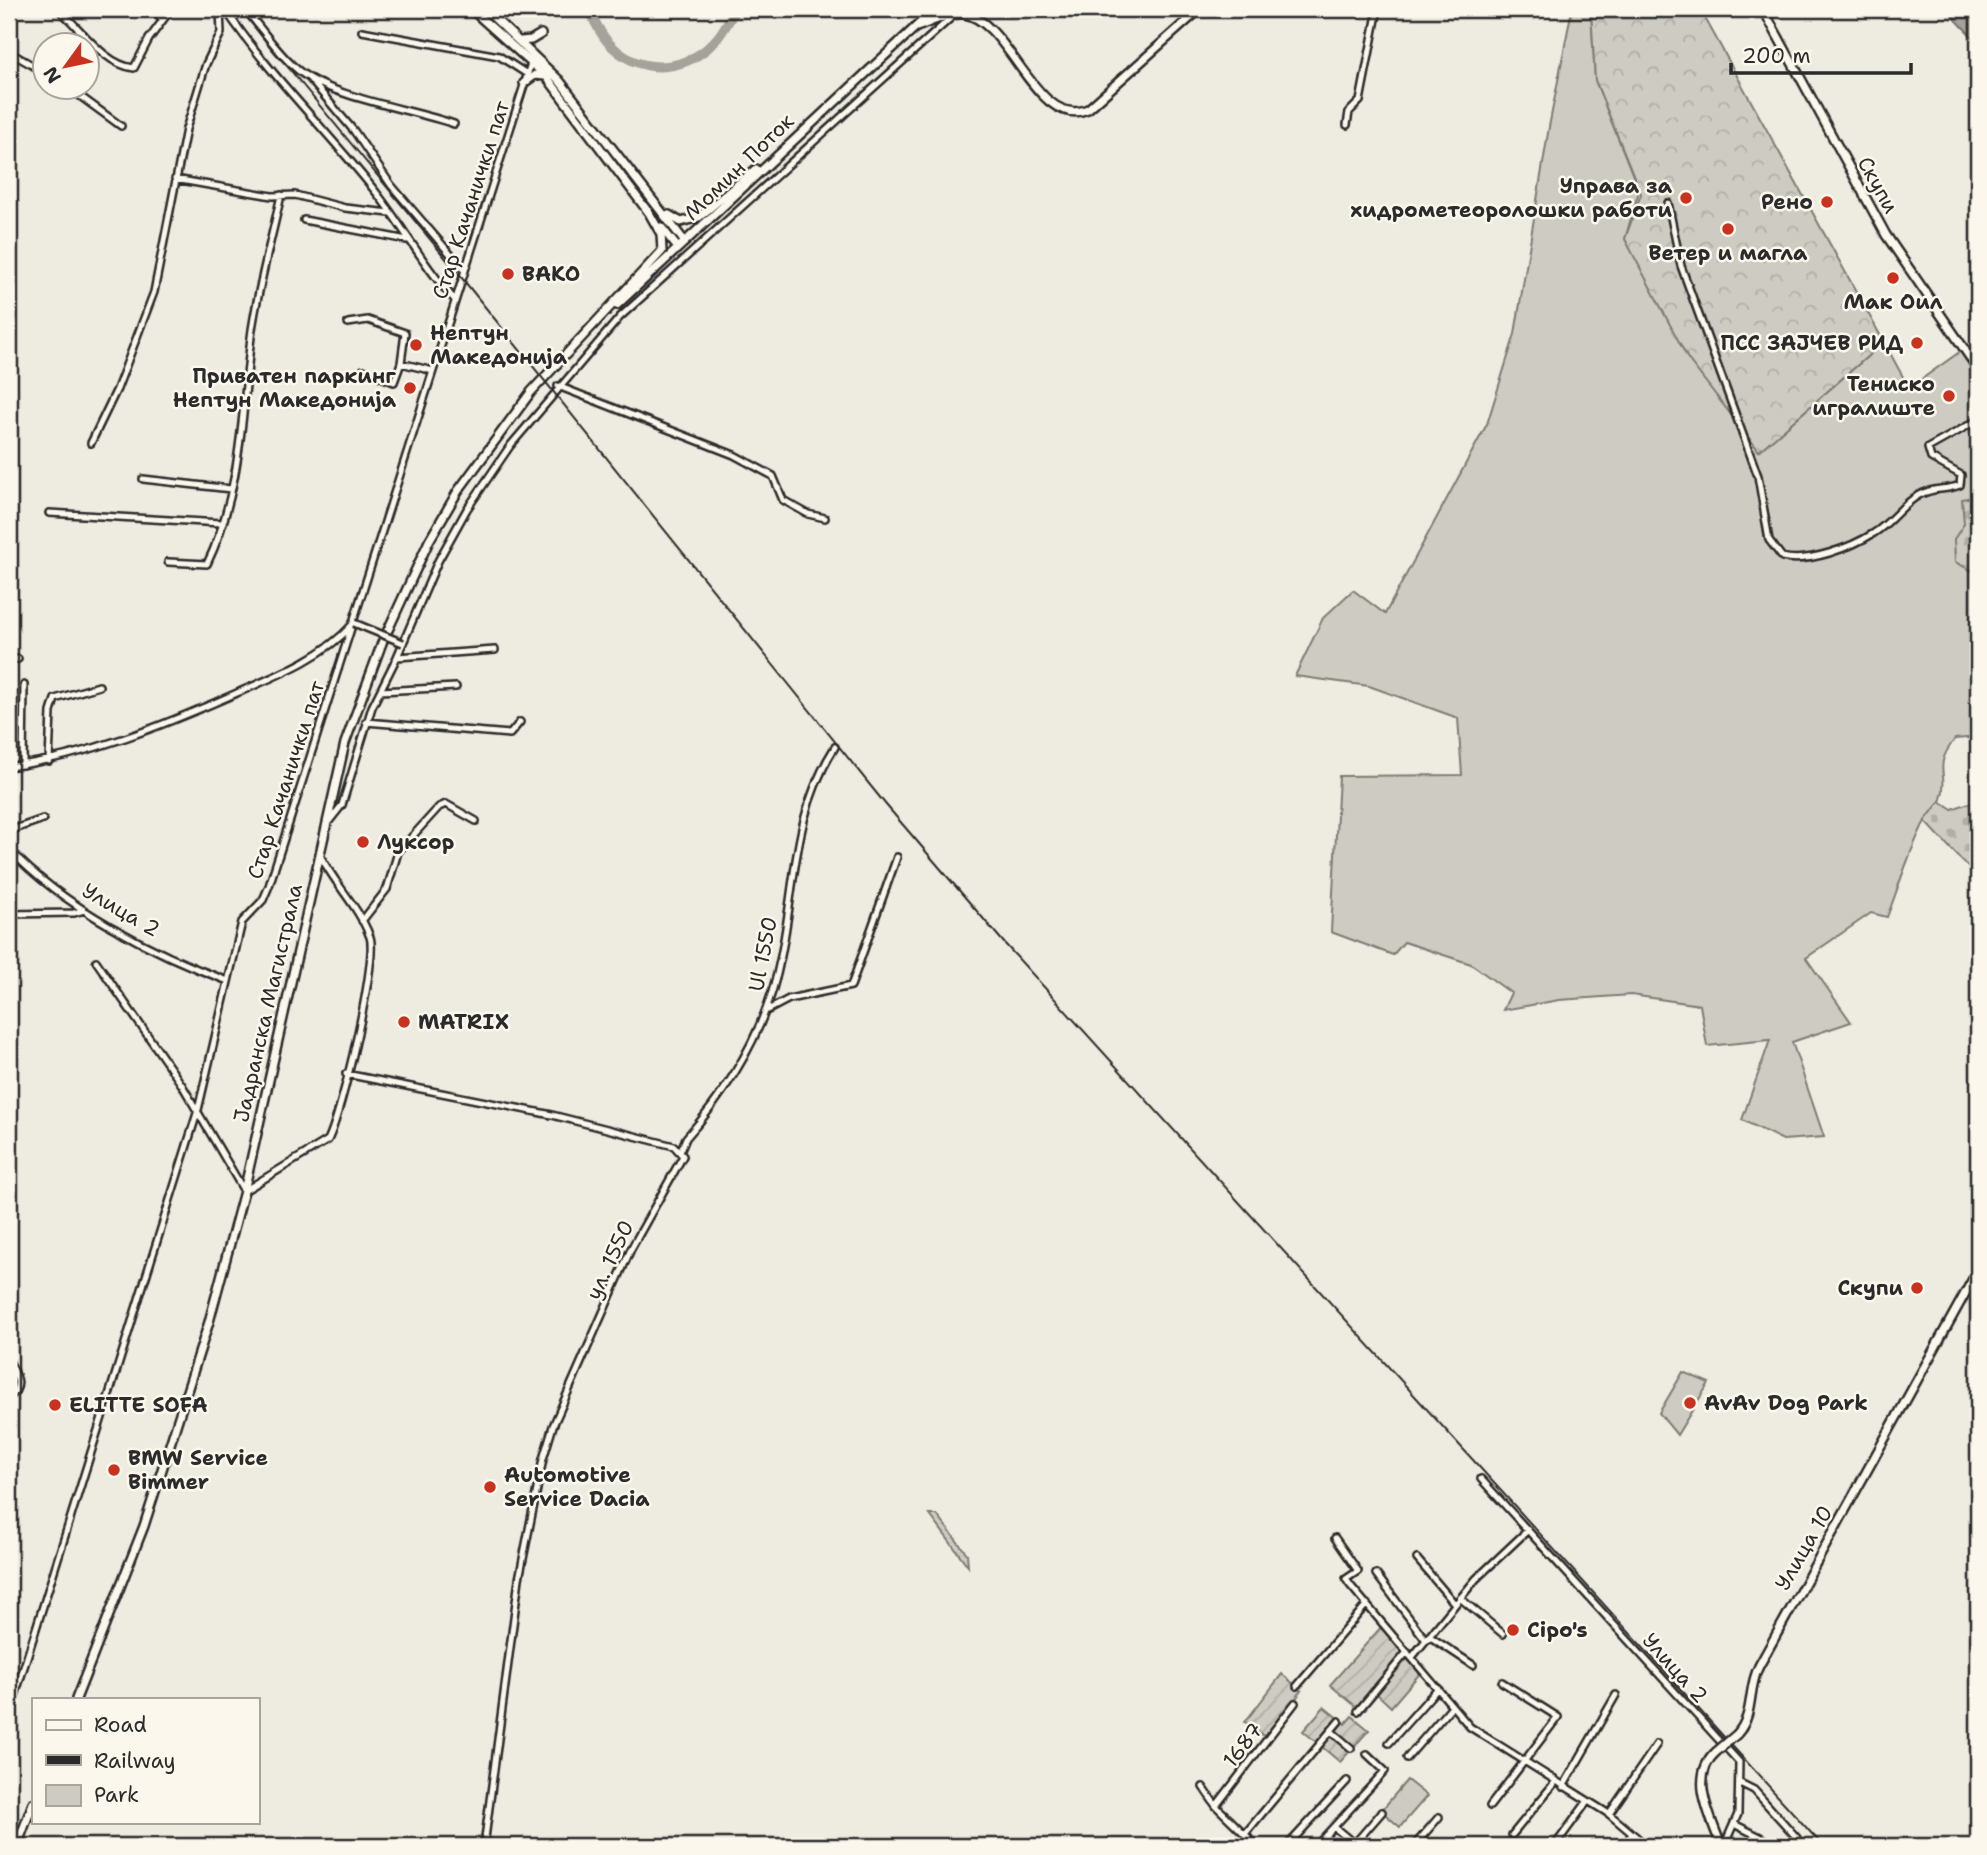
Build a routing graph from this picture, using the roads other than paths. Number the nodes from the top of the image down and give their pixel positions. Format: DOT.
graph roads {
  1 [pos="17,9"];
  2 [pos="58,9"];
  3 [pos="153,9"];
  4 [pos="170,9"];
  5 [pos="220,9"];
  6 [pos="225,9"];
  7 [pos="245,9"];
  8 [pos="471,9"];
  9 [pos="485,9"];
  10 [pos="934,9"];
  11 [pos="1200,9"];
  12 [pos="1378,9"];
  13 [pos="1763,9"];
  14 [pos="952,12"];
  15 [pos="9,19"];
  16 [pos="162,19"];
  17 [pos="913,29"];
  18 [pos="362,31"];
  19 [pos="541,34"];
  20 [pos="521,41"];
  21 [pos="9,52"];
  22 [pos="534,53"];
  23 [pos="531,61"];
  24 [pos="32,66"];
  25 [pos="527,74"];
  26 [pos="546,76"];
  27 [pos="309,78"];
  28 [pos="524,83"];
  29 [pos="88,102"];
  30 [pos="585,111"];
  31 [pos="454,124"];
  32 [pos="1348,125"];
  33 [pos="121,126"];
  34 [pos="771,159"];
  35 [pos="176,179"];
  36 [pos="281,195"];
  37 [pos="1668,203"];
  38 [pos="648,211"];
  39 [pos="390,213"];
  40 [pos="303,220"];
  41 [pos="407,240"];
  42 [pos="685,242"];
  43 [pos="678,248"];
  44 [pos="464,270"];
  45 [pos="455,300"];
  46 [pos="348,323"];
  47 [pos="568,351"];
  48 [pos="401,363"];
  49 [pos="1978,369"];
  50 [pos="363,370"];
  51 [pos="433,371"];
  52 [pos="558,386"];
  53 [pos="1978,420"];
  54 [pos="91,443"];
  55 [pos="143,479"];
  56 [pos="231,489"];
  57 [pos="49,513"];
  58 [pos="825,518"];
  59 [pos="222,523"];
  60 [pos="168,562"];
  61 [pos="354,623"];
  62 [pos="403,643"];
  63 [pos="495,650"];
  64 [pos="397,657"];
  65 [pos="9,659"];
  66 [pos="18,659"];
  67 [pos="24,685"];
  68 [pos="99,686"];
  69 [pos="456,687"];
  70 [pos="380,691"];
  71 [pos="366,722"];
  72 [pos="520,722"];
  73 [pos="835,747"];
  74 [pos="49,761"];
  75 [pos="23,765"];
  76 [pos="9,767"];
  77 [pos="43,819"];
  78 [pos="476,821"];
  79 [pos="327,825"];
  80 [pos="9,831"];
  81 [pos="9,849"];
  82 [pos="320,855"];
  83 [pos="897,857"];
  84 [pos="84,910"];
  85 [pos="9,914"];
  86 [pos="362,921"];
  87 [pos="96,961"];
  88 [pos="228,981"];
  89 [pos="768,1010"];
  90 [pos="346,1074"];
  91 [pos="198,1110"];
  92 [pos="681,1150"];
  93 [pos="244,1191"];
  94 [pos="1978,1270"];
  95 [pos="9,1360"];
  96 [pos="9,1398"];
  97 [pos="1481,1479"];
  98 [pos="1528,1530"];
  99 [pos="1335,1538"];
  100 [pos="1417,1559"];
  101 [pos="1376,1574"];
  102 [pos="1457,1601"];
  103 [pos="1367,1604"];
  104 [pos="1503,1634"];
  105 [pos="1427,1637"];
  106 [pos="1410,1654"];
  107 [pos="1473,1665"];
  108 [pos="1502,1682"];
  109 [pos="1297,1686"];
  110 [pos="1438,1688"];
  111 [pos="1616,1695"];
  112 [pos="76,1698"];
  113 [pos="1295,1703"];
  114 [pos="1452,1706"];
  115 [pos="1358,1711"];
  116 [pos="9,1715"];
  117 [pos="1339,1721"];
  118 [pos="1331,1731"];
  119 [pos="1390,1743"];
  120 [pos="1657,1744"];
  121 [pos="1351,1748"];
  122 [pos="1367,1754"];
  123 [pos="1407,1758"];
  124 [pos="1527,1762"];
  125 [pos="1347,1781"];
  126 [pos="1556,1781"];
  127 [pos="1740,1783"];
  128 [pos="1203,1787"];
  129 [pos="1563,1787"];
  130 [pos="1587,1802"];
  131 [pos="32,1806"];
  132 [pos="1216,1806"];
  133 [pos="1490,1806"];
  134 [pos="1382,1812"];
  135 [pos="1609,1814"];
  136 [pos="1439,1817"];
  137 [pos="1736,1825"];
  138 [pos="1334,1827"];
  139 [pos="1245,1834"];
  140 [pos="1632,1834"];
  141 [pos="1512,1835"];
  142 [pos="1797,1838"];
  143 [pos="1556,1844"];
  144 [pos="17,1846"];
  145 [pos="484,1846"];
  146 [pos="1257,1846"];
  147 [pos="1287,1846"];
  148 [pos="1316,1846"];
  149 [pos="1414,1846"];
  150 [pos="1625,1846"];
  151 [pos="1647,1846"];
  152 [pos="1722,1846"];
  153 [pos="1766,1846"];
  1 -- 15 [label="street"];
  2 -- 16 [label="street"];
  3 -- 16 [label="street"];
  4 -- 16 [label="street"];
  5 -- 35 [label="street"];
  6 -- 39 [label="street"];
  7 -- 27 [label="street"];
  8 -- 23 [label="street"];
  9 -- 20 [label="street"];
  10 -- 17 [label="street, Момин Поток"];
  11 -- 14 [label="street"];
  12 -- 32 [label="street"];
  13 -- 49 [label="street, Скупи"];
  14 -- 17 [label="street"];
  14 -- 52 [label="street"];
  17 -- 34 [label="street, Момин Поток"];
  18 -- 25 [label="street"];
  19 -- 20 [label="street"];
  20 -- 22 [label="street"];
  21 -- 24 [label="street"];
  22 -- 23 [label="street, Стар Качанички пат"];
  22 -- 30 [label="street"];
  23 -- 25 [label="street, Стар Качанички пат"];
  23 -- 26 [label="street"];
  25 -- 28 [label="street, Стар Качанички пат"];
  26 -- 28 [label="street"];
  26 -- 38 [label="street"];
  27 -- 31 [label="street"];
  27 -- 44 [label="street"];
  28 -- 44 [label="street, Стар Качанички пат"];
  29 -- 33 [label="street"];
  30 -- 34 [label="street"];
  30 -- 42 [label="street"];
  34 -- 42 [label="street, Момин Поток"];
  35 -- 36 [label="street"];
  35 -- 54 [label="street"];
  36 -- 39 [label="street"];
  36 -- 56 [label="street"];
  37 -- 53 [label="street"];
  38 -- 43 [label="street"];
  38 -- 47 [label="street"];
  39 -- 41 [label="street"];
  40 -- 41 [label="street"];
  41 -- 45 [label="street"];
  42 -- 43 [label="street, Момин Поток"];
  43 -- 47 [label="street, Момин Поток"];
  44 -- 45 [label="street, Стар Качанички пат"];
  45 -- 51 [label="street, Стар Качанички пат"];
  46 -- 48 [label="street"];
  47 -- 79 [label="street, Јадранска Магистрала"];
  48 -- 50 [label="street"];
  48 -- 51 [label="street"];
  51 -- 61 [label="street, Стар Качанички пат"];
  52 -- 58 [label="street"];
  52 -- 62 [label="street"];
  55 -- 56 [label="street"];
  56 -- 59 [label="street"];
  57 -- 59 [label="street"];
  59 -- 60 [label="street"];
  61 -- 62 [label="street, bridge"];
  61 -- 74 [label="street"];
  61 -- 88 [label="street, Стар Качанички пат"];
  62 -- 64 [label="street"];
  63 -- 64 [label="street"];
  64 -- 70 [label="street"];
  65 -- 66 [label="street"];
  67 -- 75 [label="street"];
  68 -- 74 [label="street"];
  69 -- 70 [label="street"];
  70 -- 71 [label="street"];
  71 -- 72 [label="street"];
  71 -- 79 [label="street"];
  73 -- 89 [label="street, Ul 1550"];
  74 -- 75 [label="street"];
  75 -- 76 [label="street"];
  77 -- 80 [label="street"];
  78 -- 86 [label="street"];
  79 -- 82 [label="street, Јадранска Магистрала"];
  81 -- 84 [label="street, Улица 2"];
  82 -- 86 [label="street"];
  82 -- 93 [label="street, Јадранска Магистрала"];
  83 -- 89 [label="street"];
  84 -- 85 [label="street"];
  84 -- 88 [label="street, Улица 2"];
  86 -- 90 [label="street"];
  87 -- 91 [label="street"];
  88 -- 91 [label="street, Стар Качанички пат"];
  89 -- 92 [label="street, Ul 1550"];
  90 -- 92 [label="street"];
  90 -- 93 [label="street"];
  91 -- 93 [label="street"];
  91 -- 116 [label="street, Стар Качанички пат"];
  92 -- 145 [label="street, ул. 1550"];
  93 -- 112 [label="street, Јадранска Магистрала"];
  94 -- 152 [label="street, Улица 10, bridge"];
  95 -- 96 [label="street"];
  97 -- 98 [label="street, Улица 2"];
  98 -- 102 [label="street"];
  98 -- 127 [label="street, Улица 2"];
  99 -- 103 [label="street"];
  100 -- 102 [label="street"];
  101 -- 105 [label="street"];
  102 -- 104 [label="street"];
  102 -- 105 [label="street"];
  103 -- 106 [label="street"];
  103 -- 109 [label="street"];
  105 -- 106 [label="street"];
  105 -- 107 [label="street"];
  106 -- 110 [label="street"];
  106 -- 115 [label="street"];
  108 -- 124 [label="street"];
  110 -- 114 [label="street"];
  110 -- 119 [label="street"];
  111 -- 129 [label="street"];
  113 -- 132 [label="street, 1687"];
  114 -- 123 [label="street"];
  114 -- 124 [label="street"];
  117 -- 118 [label="street"];
  118 -- 121 [label="street"];
  118 -- 139 [label="street"];
  120 -- 135 [label="street"];
  122 -- 138 [label="street"];
  124 -- 126 [label="street"];
  124 -- 133 [label="street"];
  125 -- 147 [label="street"];
  126 -- 129 [label="street"];
  126 -- 141 [label="street"];
  127 -- 137 [label="street, Улица 2"];
  127 -- 142 [label="street"];
  128 -- 132 [label="street"];
  129 -- 130 [label="street"];
  130 -- 135 [label="street"];
  130 -- 143 [label="street"];
  131 -- 144 [label="street"];
  132 -- 139 [label="street"];
  134 -- 138 [label="street"];
  135 -- 140 [label="street"];
  136 -- 149 [label="street"];
  137 -- 152 [label="street, Улица 2"];
  137 -- 153 [label="street"];
  138 -- 148 [label="street"];
  139 -- 146 [label="street"];
  140 -- 150 [label="street"];
  140 -- 151 [label="street"];
}
